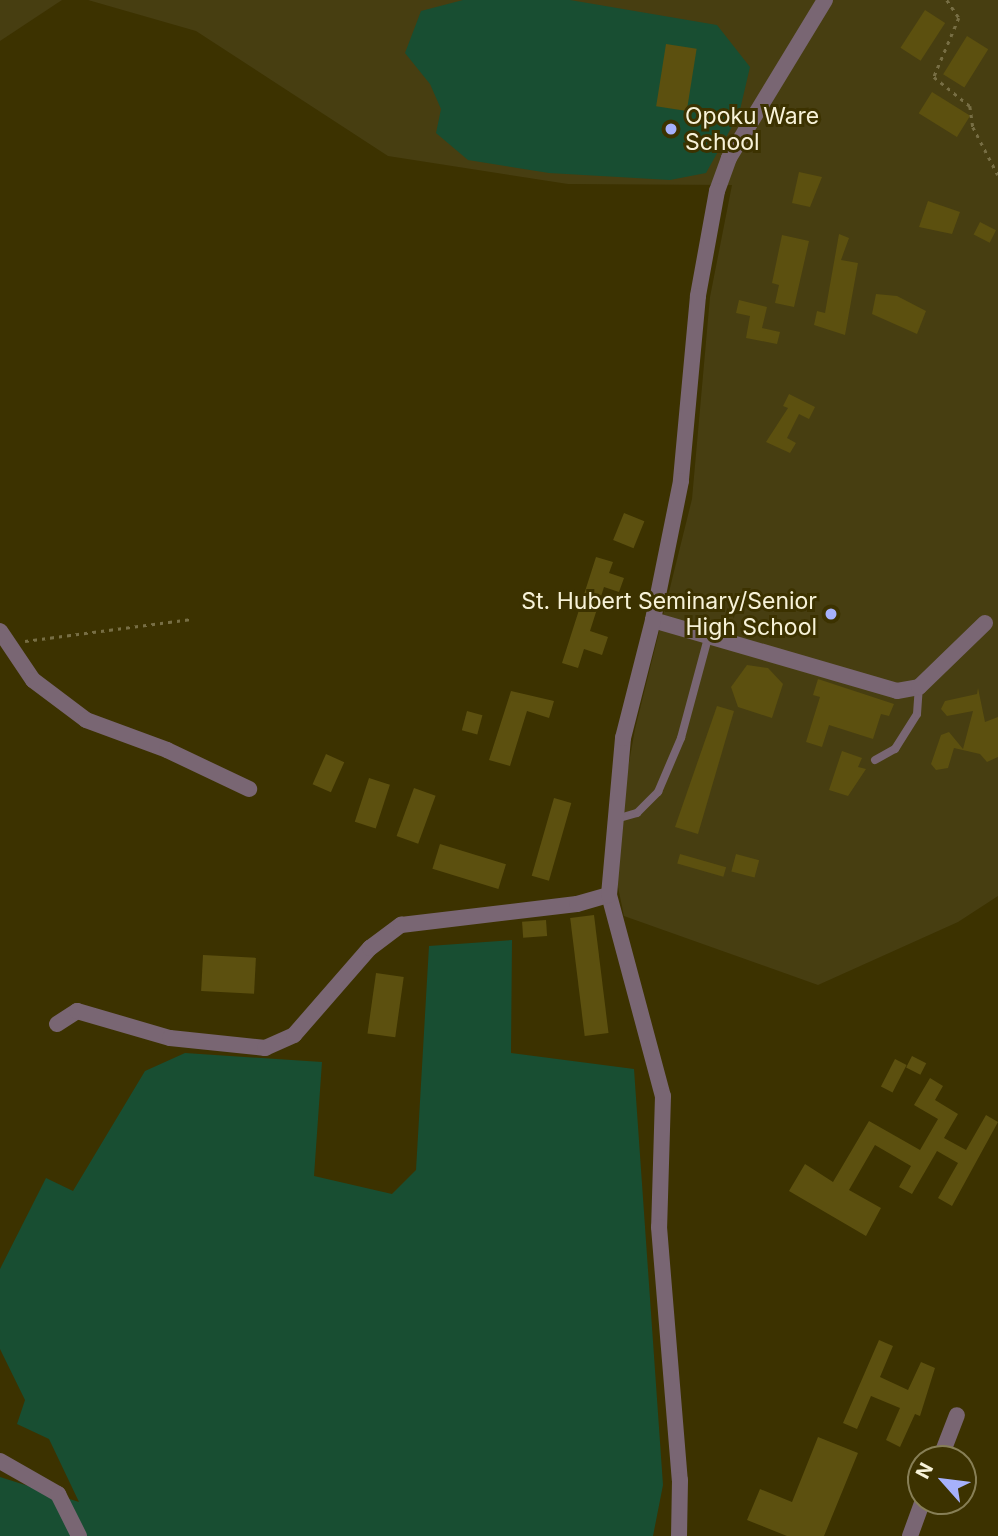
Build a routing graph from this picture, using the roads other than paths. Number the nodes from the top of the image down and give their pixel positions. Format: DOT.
graph roads {
  1 [pos="825,0"];
  2 [pos="653,620"];
  3 [pos="985,623"];
  4 [pos="6,637"];
  5 [pos="708,638"];
  6 [pos="919,687"];
  7 [pos="874,760"];
  8 [pos="249,789"];
  9 [pos="616,819"];
  10 [pos="608,895"];
  11 [pos="57,1024"];
  12 [pos="957,1415"];
  13 [pos="945,1445"];
  14 [pos="0,1461"];
  15 [pos="918,1515"];
  16 [pos="79,1536"];
  17 [pos="679,1536"];
  18 [pos="910,1536"];
  1 -- 2 [label="street"];
  2 -- 5 [label="street"];
  2 -- 9 [label="street"];
  3 -- 6 [label="street"];
  4 -- 8 [label="street"];
  5 -- 6 [label="street"];
  5 -- 9 [label="lane"];
  6 -- 7 [label="lane"];
  9 -- 10 [label="street"];
  10 -- 11 [label="street"];
  10 -- 17 [label="street"];
  12 -- 13 [label="street"];
  14 -- 16 [label="street"];
  15 -- 18 [label="street"];
}
